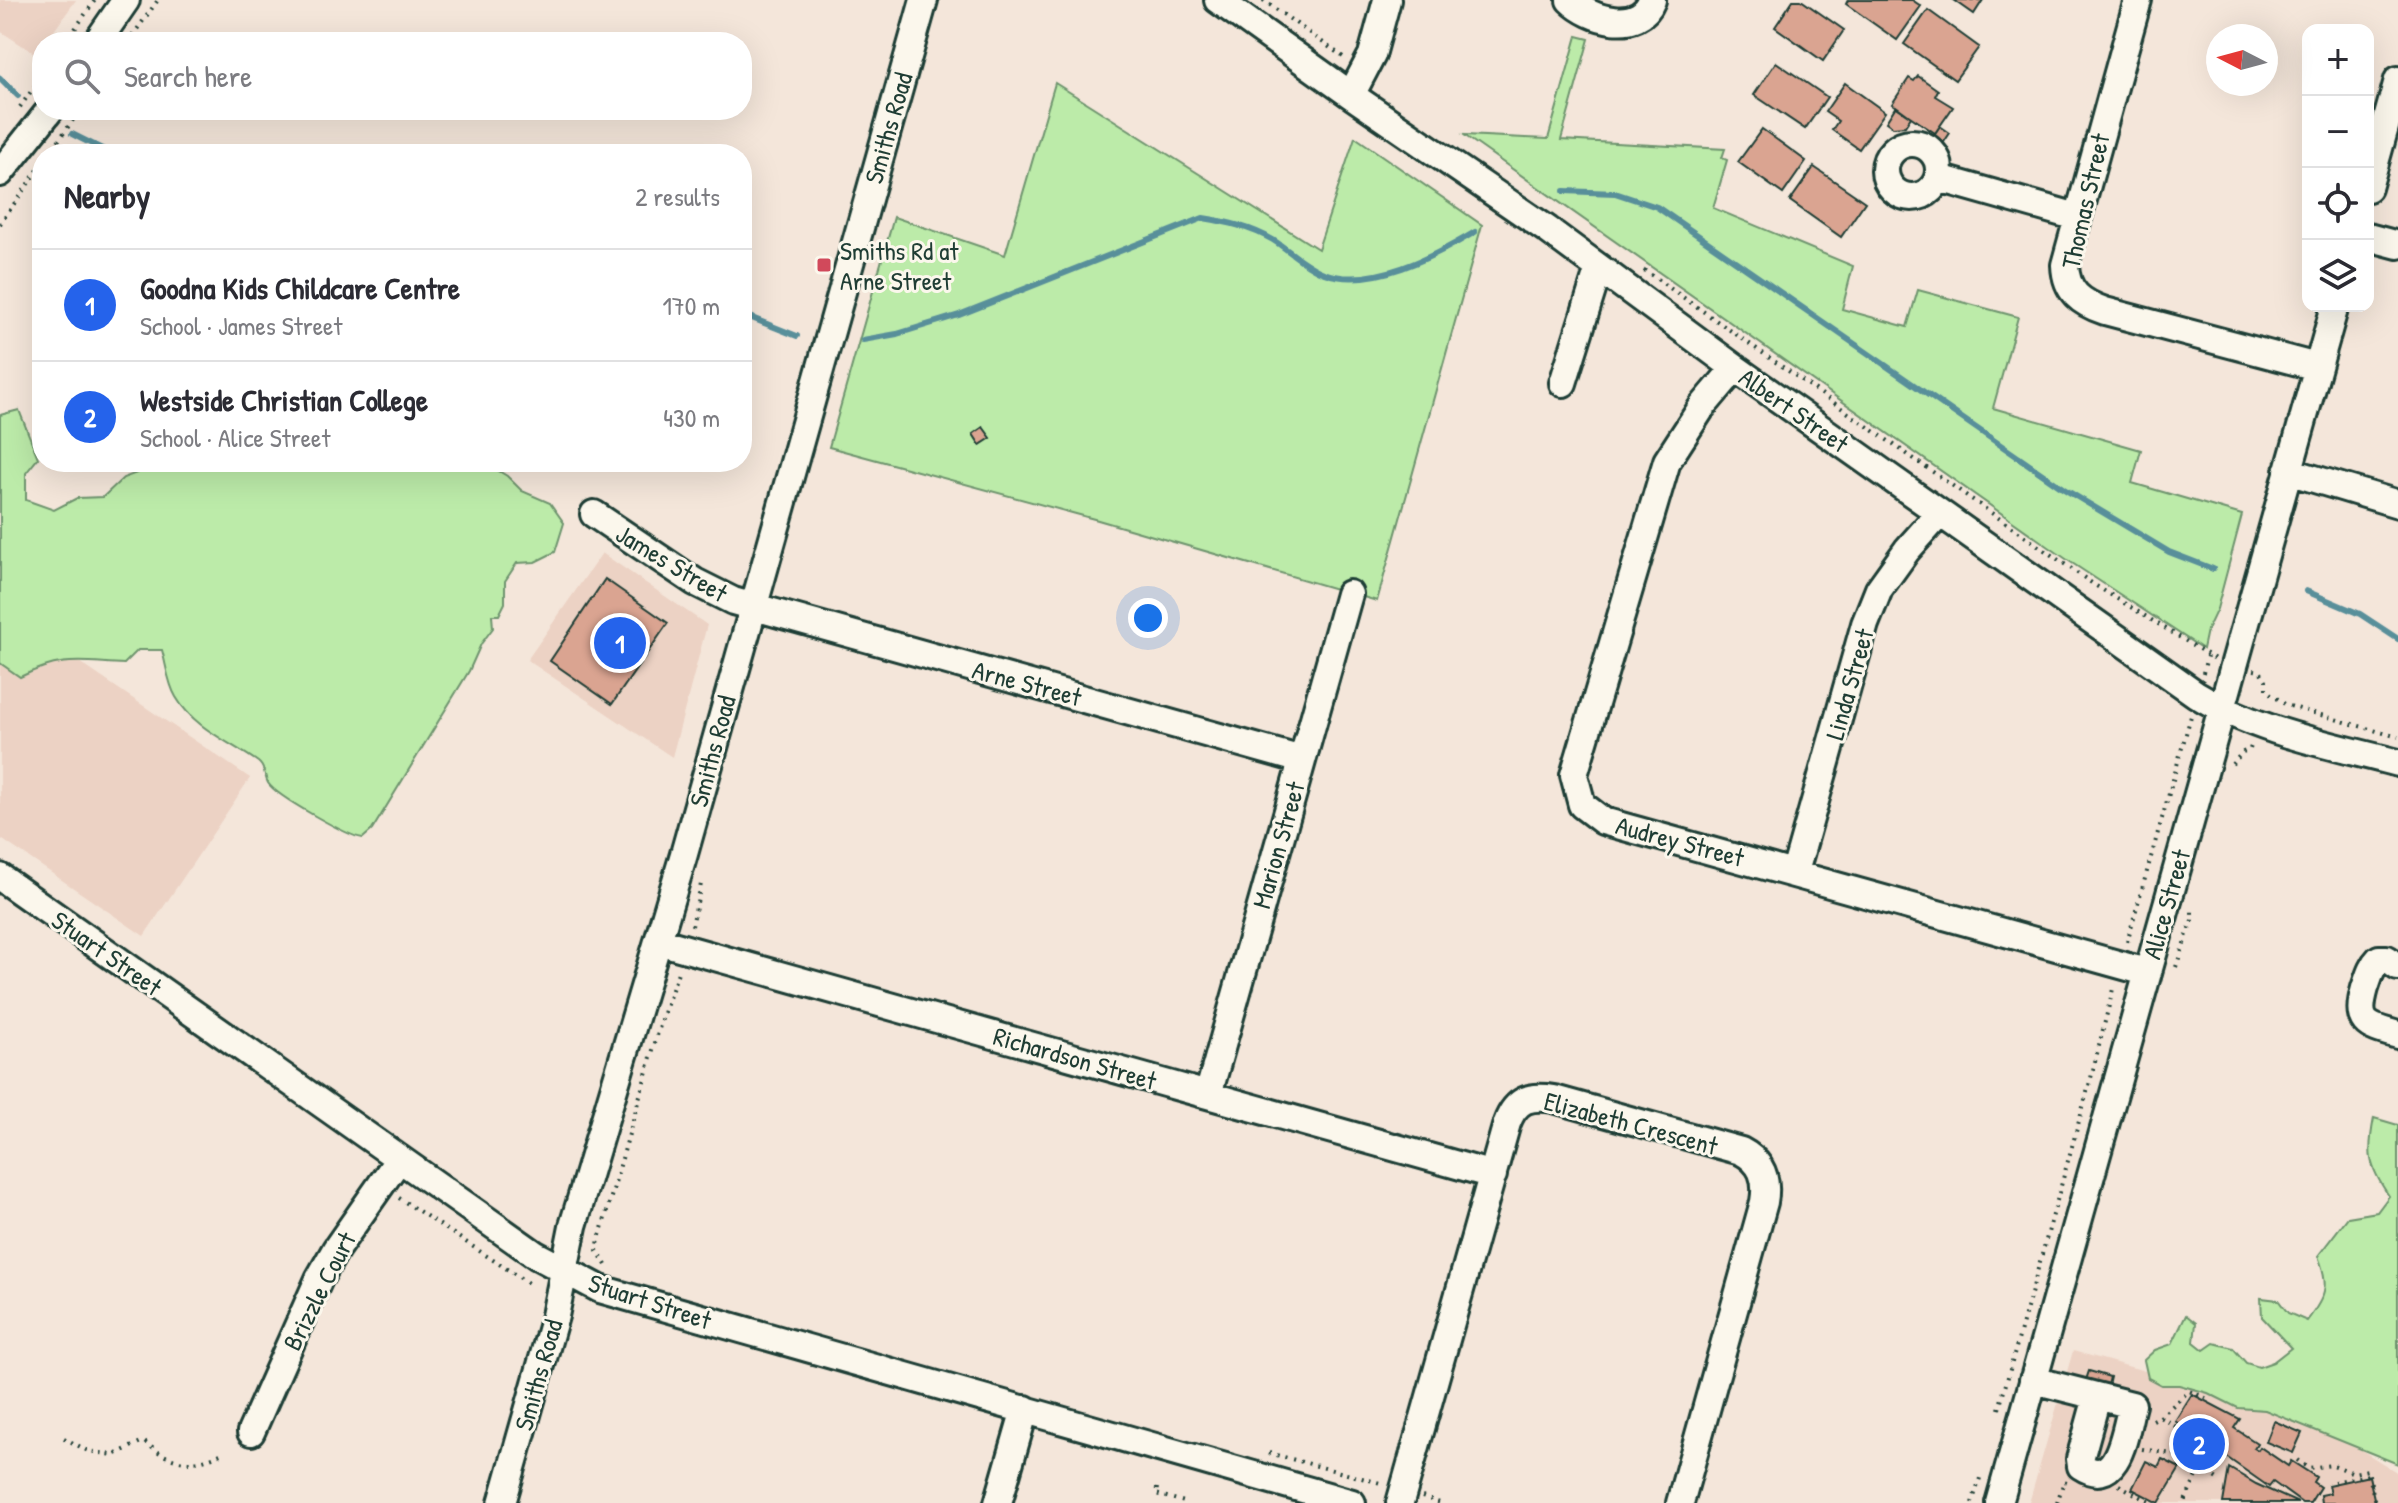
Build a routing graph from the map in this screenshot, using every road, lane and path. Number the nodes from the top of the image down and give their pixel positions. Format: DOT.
graph roads {
  1 [pos="95,0"];
  2 [pos="126,0"];
  3 [pos="158,0"];
  4 [pos="924,0"];
  5 [pos="1218,0"];
  6 [pos="1263,0"];
  7 [pos="1387,0"];
  8 [pos="1570,0"];
  9 [pos="1652,0"];
  10 [pos="2138,0"];
  11 [pos="73,32"];
  12 [pos="104,32"];
  13 [pos="135,32"];
  14 [pos="1364,70"];
  15 [pos="2398,80"];
  16 [pos="1351,95"];
  17 [pos="43,120"];
  18 [pos="2374,168"];
  19 [pos="0,173"];
  20 [pos="32,178"];
  21 [pos="1939,178"];
  22 [pos="2077,217"];
  23 [pos="0,224"];
  24 [pos="2374,239"];
  25 [pos="2398,245"];
  26 [pos="1637,264"];
  27 [pos="1599,268"];
  28 [pos="2333,312"];
  29 [pos="2317,367"];
  30 [pos="1735,368"];
  31 [pos="1563,383"];
  32 [pos="2288,471"];
  33 [pos="2398,504"];
  34 [pos="1940,513"];
  35 [pos="594,514"];
  36 [pos="1349,594"];
  37 [pos="752,607"];
  38 [pos="2234,665"];
  39 [pos="2221,710"];
  40 [pos="2188,725"];
  41 [pos="2398,737"];
  42 [pos="1302,760"];
  43 [pos="2398,763"];
  44 [pos="1795,872"];
  45 [pos="703,876"];
  46 [pos="0,877"];
  47 [pos="658,941"];
  48 [pos="685,949"];
  49 [pos="2398,967"];
  50 [pos="2134,968"];
  51 [pos="2398,1035"];
  52 [pos="1208,1095"];
  53 [pos="399,1159"];
  54 [pos="1493,1175"];
  55 [pos="397,1197"];
  56 [pos="607,1265"];
  57 [pos="564,1270"];
  58 [pos="531,1285"];
  59 [pos="2033,1380"];
  60 [pos="2097,1397"];
  61 [pos="2206,1398"];
  62 [pos="1025,1409"];
  63 [pos="1998,1414"];
  64 [pos="2159,1417"];
  65 [pos="251,1432"];
  66 [pos="64,1438"];
  67 [pos="2140,1448"];
  68 [pos="2215,1451"];
  69 [pos="225,1452"];
  70 [pos="1269,1453"];
  71 [pos="2297,1460"];
  72 [pos="2202,1468"];
  73 [pos="1983,1469"];
  74 [pos="2369,1475"];
  75 [pos="2220,1481"];
  76 [pos="2334,1482"];
  77 [pos="2116,1484"];
  78 [pos="1157,1488"];
  79 [pos="1402,1497"];
  80 [pos="1335,1501"];
  81 [pos="502,1503"];
  82 [pos="998,1503"];
  83 [pos="1188,1503"];
  84 [pos="1440,1503"];
  85 [pos="1680,1503"];
  86 [pos="1972,1503"];
  87 [pos="1999,1503"];
  88 [pos="2152,1503"];
  89 [pos="2184,1503"];
  90 [pos="2375,1503"];
  1 -- 11 [label="path"];
  2 -- 12 [label="street"];
  3 -- 13 [label="path"];
  4 -- 37 [label="street, Smiths Road"];
  5 -- 16 [label="street, Albert Street"];
  6 -- 14 [label="path"];
  7 -- 14 [label="street"];
  8 -- 9 [label="street"];
  10 -- 22 [label="street, Thomas Street"];
  14 -- 16 [label="street"];
  15 -- 18 [label="street"];
  16 -- 27 [label="street, Albert Street"];
  17 -- 19 [label="street"];
  20 -- 23 [label="path"];
  21 -- 22 [label="street"];
  22 -- 29 [label="street, Thomas Street"];
  24 -- 25 [label="street"];
  26 -- 38 [label="path"];
  27 -- 30 [label="street, Albert Street"];
  27 -- 31 [label="street"];
  28 -- 29 [label="street, Alice Street"];
  29 -- 32 [label="street, Alice Street"];
  30 -- 34 [label="street, Albert Street"];
  30 -- 44 [label="street, Audrey Street"];
  32 -- 33 [label="street"];
  32 -- 38 [label="street, Alice Street"];
  34 -- 39 [label="street, Albert Street"];
  34 -- 44 [label="street, Linda Street"];
  35 -- 37 [label="street, James Street"];
  36 -- 42 [label="street, Marion Street"];
  37 -- 42 [label="street, Arne Street"];
  37 -- 47 [label="street, Smiths Road"];
  38 -- 39 [label="street, Alice Street"];
  38 -- 41 [label="path"];
  39 -- 43 [label="street, Albert Street"];
  39 -- 50 [label="street, Alice Street"];
  40 -- 50 [label="path"];
  42 -- 52 [label="street, Marion Street"];
  44 -- 50 [label="street, Audrey Street"];
  45 -- 48 [label="path"];
  46 -- 53 [label="street, Stuart Street"];
  47 -- 48 [label="street, Richardson Street"];
  47 -- 57 [label="street, Smiths Road"];
  48 -- 52 [label="street, Richardson Street"];
  48 -- 56 [label="path"];
  49 -- 51 [label="street"];
  50 -- 59 [label="street, Alice Street"];
  50 -- 63 [label="path"];
  52 -- 54 [label="street, Richardson Street"];
  53 -- 57 [label="street, Stuart Street"];
  53 -- 65 [label="street, Brizzle Court"];
  54 -- 79 [label="street, Elizabeth Crescent"];
  54 -- 85 [label="street, Elizabeth Crescent"];
  55 -- 58 [label="path"];
  57 -- 62 [label="street, Stuart Street"];
  57 -- 81 [label="street, Smiths Road"];
  59 -- 60 [label="street"];
  59 -- 87 [label="street, Alice Street"];
  61 -- 64 [label="path"];
  62 -- 80 [label="street, Stuart Street"];
  62 -- 82 [label="street"];
  66 -- 69 [label="path"];
  67 -- 72 [label="path"];
  68 -- 72 [label="path"];
  70 -- 79 [label="path"];
  71 -- 74 [label="path"];
  72 -- 75 [label="path"];
  72 -- 89 [label="path"];
  73 -- 86 [label="path"];
  74 -- 76 [label="path"];
  74 -- 90 [label="path"];
  77 -- 88 [label="path"];
  78 -- 83 [label="path"];
  79 -- 84 [label="path"];
}
